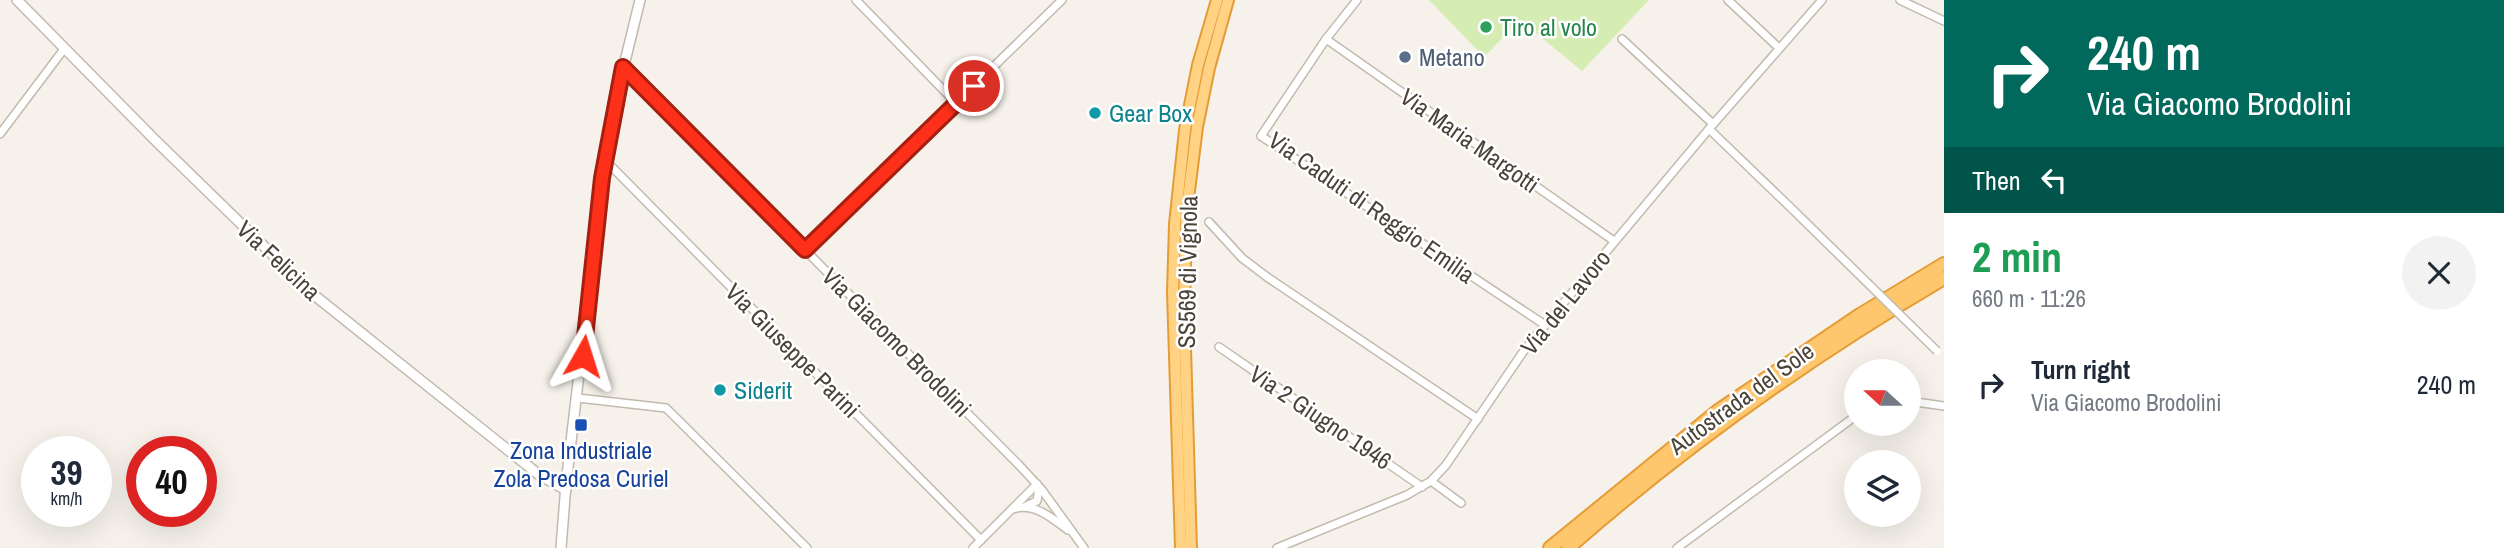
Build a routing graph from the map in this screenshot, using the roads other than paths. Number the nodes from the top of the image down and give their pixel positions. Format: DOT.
graph roads {
  1 [pos="17,0"];
  2 [pos="640,0"];
  3 [pos="856,0"];
  4 [pos="1062,0"];
  5 [pos="1217,0"];
  6 [pos="1228,0"];
  7 [pos="1357,0"];
  8 [pos="1728,0"];
  9 [pos="1822,0"];
  10 [pos="1900,0"];
  11 [pos="1944,21"];
  12 [pos="1326,39"];
  13 [pos="1622,39"];
  14 [pos="1779,48"];
  15 [pos="64,49"];
  16 [pos="623,67"];
  17 [pos="956,103"];
  18 [pos="1711,127"];
  19 [pos="0,134"];
  20 [pos="605,160"];
  21 [pos="1209,222"];
  22 [pos="1614,241"];
  23 [pos="805,250"];
  24 [pos="1944,264"];
  25 [pos="1944,278"];
  26 [pos="1545,325"];
  27 [pos="1219,348"];
  28 [pos="1944,358"];
  29 [pos="578,398"];
  30 [pos="1922,403"];
  31 [pos="1944,406"];
  32 [pos="1478,419"];
  33 [pos="1844,424"];
  34 [pos="1431,481"];
  35 [pos="1037,484"];
  36 [pos="1422,486"];
  37 [pos="566,487"];
  38 [pos="1461,503"];
  39 [pos="1023,507"];
  40 [pos="1012,510"];
  41 [pos="1074,535"];
  42 [pos="981,540"];
  43 [pos="561,548"];
  44 [pos="807,548"];
  45 [pos="973,548"];
  46 [pos="1084,548"];
  47 [pos="1181,548"];
  48 [pos="1191,548"];
  49 [pos="1277,548"];
  50 [pos="1549,548"];
  51 [pos="1568,548"];
  52 [pos="1677,548"];
  1 -- 15 [label="street, Via Felicina"];
  2 -- 16 [label="street"];
  3 -- 17 [label="street"];
  4 -- 17 [label="street"];
  5 -- 47 [label="highway, SS569 di Vignola"];
  6 -- 48 [label="highway, SS569 di Vignola"];
  7 -- 12 [label="street, Via Caduti di Reggio Emilia"];
  8 -- 14 [label="street"];
  9 -- 14 [label="street, Via del Lavoro"];
  10 -- 11 [label="street"];
  12 -- 22 [label="street, Via Maria Margotti"];
  12 -- 26 [label="street, Via Caduti di Reggio Emilia"];
  13 -- 18 [label="street"];
  14 -- 18 [label="street, Via del Lavoro"];
  15 -- 19 [label="street"];
  15 -- 37 [label="street, Via Felicina"];
  16 -- 20 [label="street"];
  16 -- 23 [label="street, Via Giacomo Brodolini"];
  17 -- 23 [label="street"];
  18 -- 22 [label="street, Via del Lavoro"];
  18 -- 28 [label="street, bridge"];
  20 -- 29 [label="street"];
  20 -- 42 [label="street, Via Giuseppe Parini"];
  21 -- 32 [label="street"];
  22 -- 26 [label="street, Via del Lavoro"];
  23 -- 35 [label="street, Via Giacomo Brodolini"];
  24 -- 50 [label="highway, Autostrada del Sole"];
  25 -- 51 [label="highway, Autostrada del Sole"];
  26 -- 32 [label="street, Via del Lavoro"];
  27 -- 36 [label="street, Via 2 Giugno 1946"];
  29 -- 37 [label="street"];
  29 -- 44 [label="street"];
  30 -- 31 [label="street"];
  32 -- 34 [label="street, Via del Lavoro"];
  33 -- 52 [label="street"];
  34 -- 36 [label="street, Via del Lavoro"];
  34 -- 38 [label="street"];
  35 -- 39 [label="street"];
  35 -- 40 [label="street"];
  35 -- 41 [label="street, Via Giacomo Brodolini"];
  36 -- 49 [label="street, Via del Lavoro"];
  37 -- 43 [label="street"];
  39 -- 40 [label="street"];
  39 -- 41 [label="street"];
  40 -- 42 [label="street"];
  41 -- 46 [label="street, Via Giacomo Brodolini"];
  42 -- 45 [label="street"];
}
